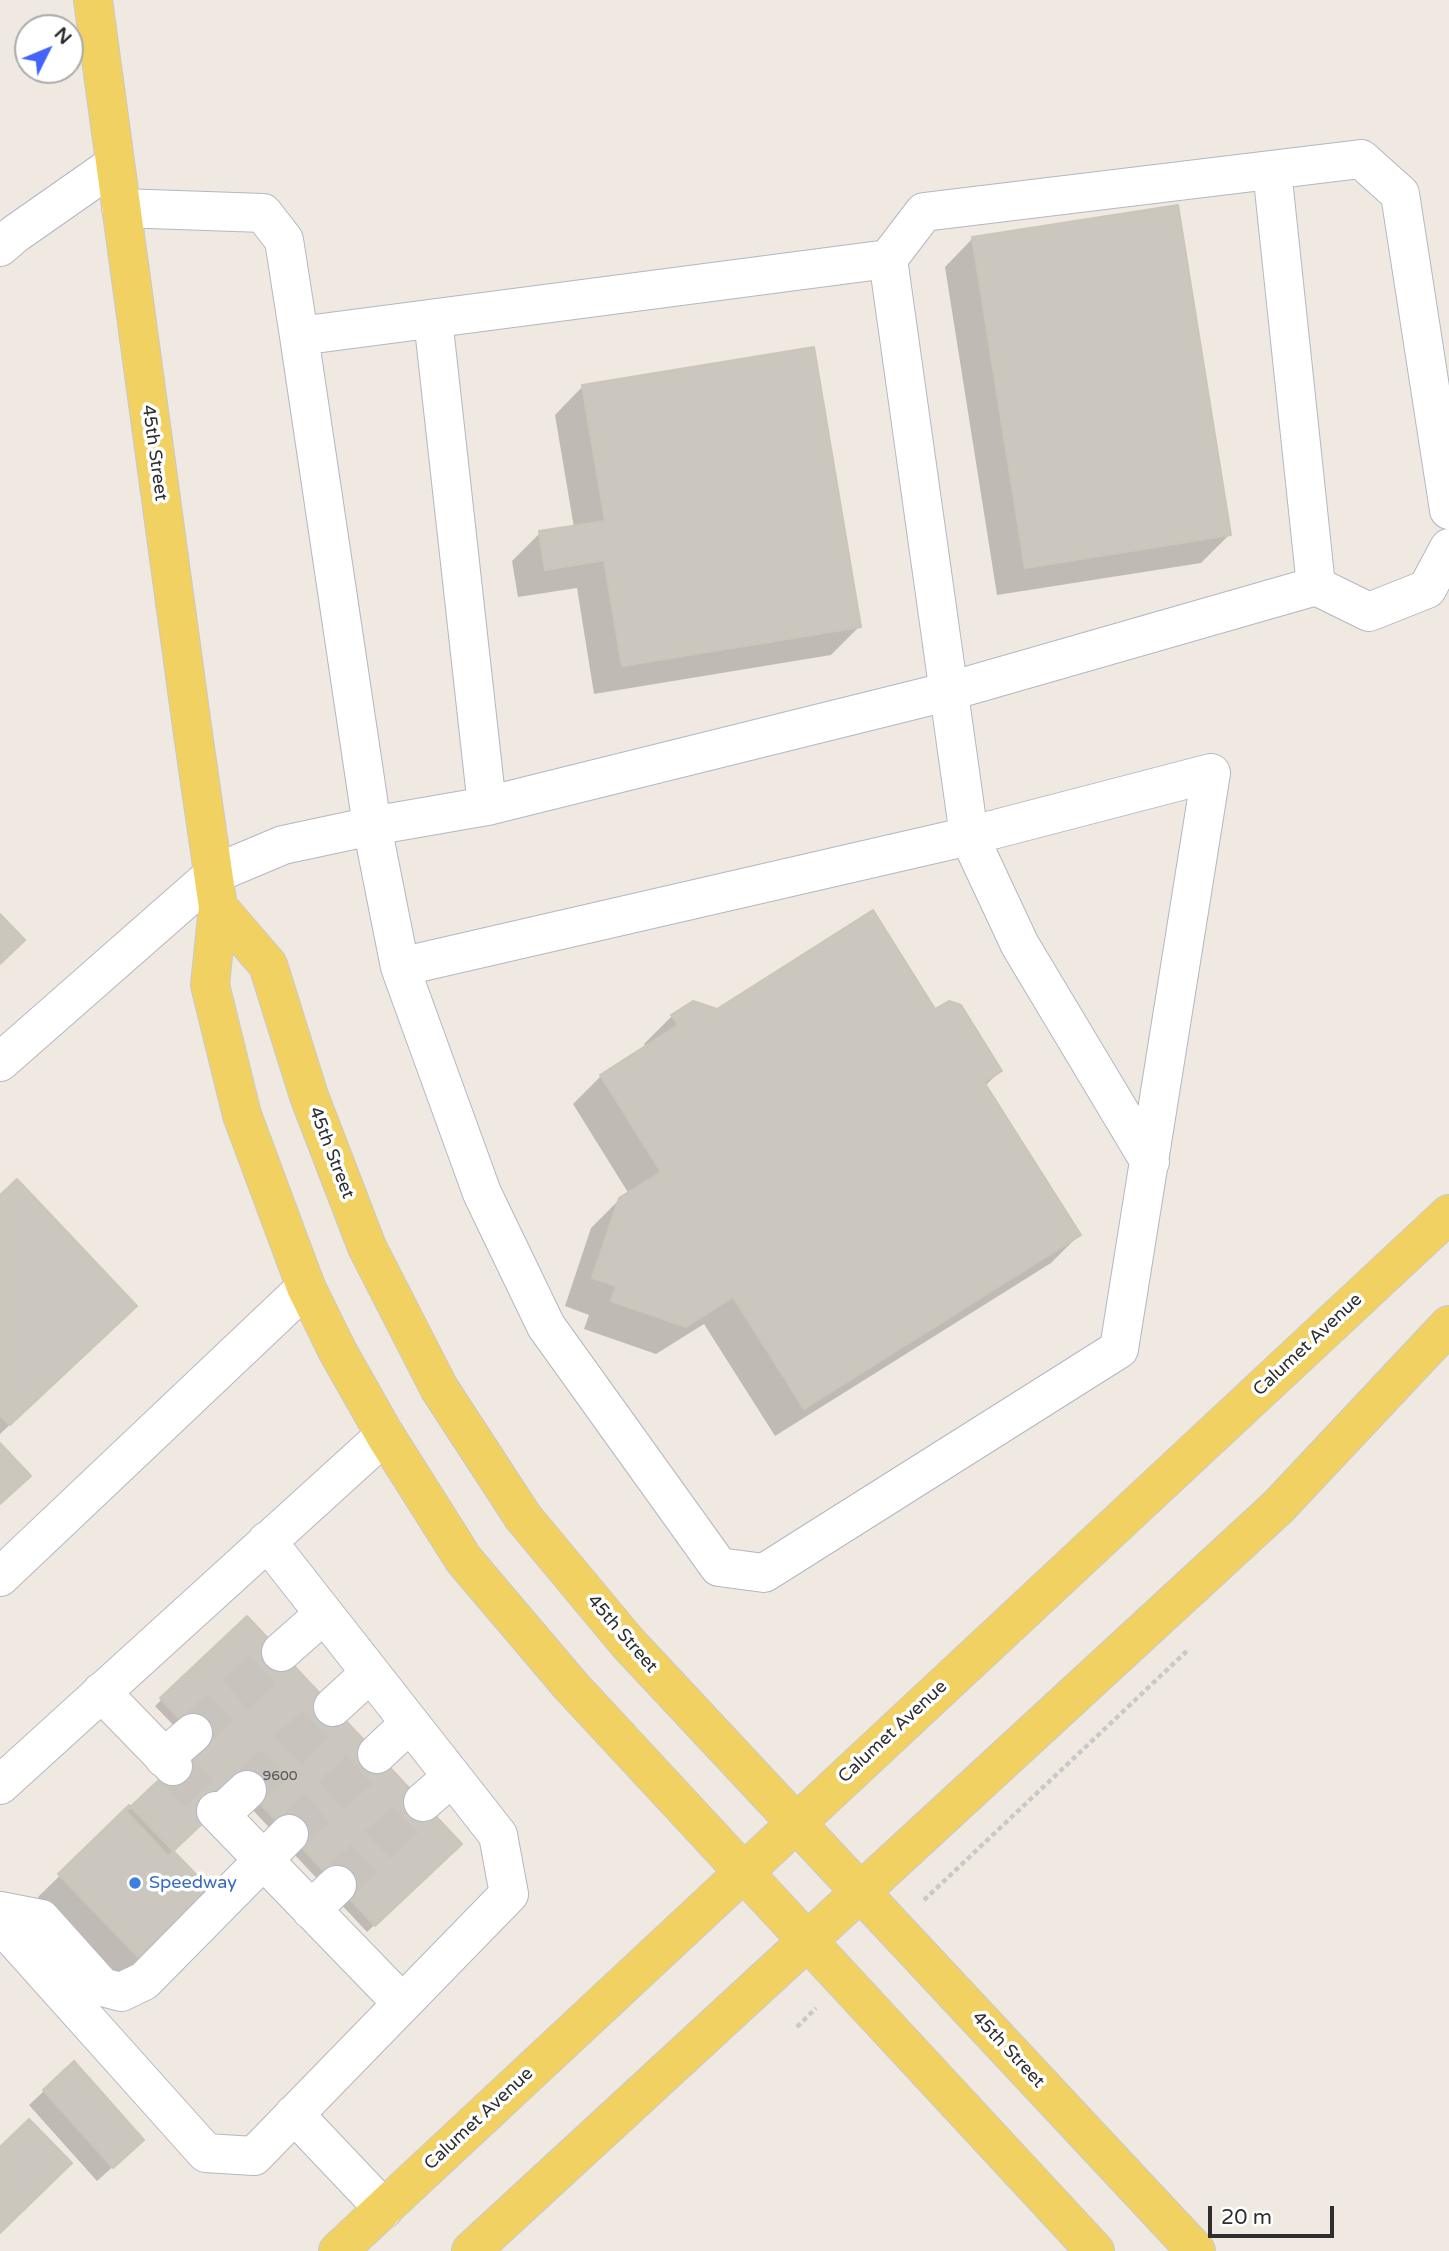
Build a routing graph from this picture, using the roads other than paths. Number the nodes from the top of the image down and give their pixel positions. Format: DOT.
graph roads {
  1 [pos="93,0"];
  2 [pos="115,164"];
  3 [pos="1272,170"];
  4 [pos="121,208"];
  5 [pos="0,247"];
  6 [pos="888,259"];
  7 [pos="433,319"];
  8 [pos="299,336"];
  9 [pos="1449,510"];
  10 [pos="1449,548"];
  11 [pos="1315,586"];
  12 [pos="950,691"];
  13 [pos="487,806"];
  14 [pos="372,826"];
  15 [pos="970,836"];
  16 [pos="216,890"];
  17 [pos="400,967"];
  18 [pos="0,1062"];
  19 [pos="1150,1162"];
  20 [pos="1449,1214"];
  21 [pos="306,1286"];
  22 [pos="1449,1325"];
  23 [pos="385,1435"];
  24 [pos="267,1541"];
  25 [pos="0,1577"];
  26 [pos="324,1614"];
  27 [pos="281,1652"];
  28 [pos="370,1673"];
  29 [pos="101,1692"];
  30 [pos="333,1707"];
  31 [pos="410,1723"];
  32 [pos="193,1732"];
  33 [pos="377,1754"];
  34 [pos="452,1777"];
  35 [pos="0,1785"];
  36 [pos="423,1802"];
  37 [pos="228,1805"];
  38 [pos="796,1822"];
  39 [pos="275,1847"];
  40 [pos="743,1872"];
  41 [pos="860,1891"];
  42 [pos="0,1911"];
  43 [pos="0,1923"];
  44 [pos="808,1940"];
  45 [pos="402,2003"];
  46 [pos="294,2114"];
  47 [pos="384,2209"];
  48 [pos="338,2251"];
  49 [pos="471,2251"];
  50 [pos="1096,2251"];
  51 [pos="1196,2251"];
  1 -- 2 [label="main road, 45th Street"];
  2 -- 4 [label="main road, 45th Street"];
  2 -- 5 [label="lane"];
  3 -- 6 [label="lane"];
  3 -- 9 [label="lane"];
  3 -- 11 [label="lane"];
  4 -- 8 [label="lane"];
  4 -- 16 [label="main road, 45th Street"];
  6 -- 7 [label="lane"];
  6 -- 12 [label="lane"];
  7 -- 8 [label="lane"];
  7 -- 13 [label="lane"];
  8 -- 14 [label="lane"];
  10 -- 11 [label="lane"];
  11 -- 12 [label="lane"];
  12 -- 13 [label="lane"];
  12 -- 15 [label="lane"];
  13 -- 14 [label="lane"];
  14 -- 16 [label="lane"];
  14 -- 17 [label="lane"];
  15 -- 17 [label="lane"];
  15 -- 19 [label="lane"];
  15 -- 19 [label="lane"];
  16 -- 18 [label="lane"];
  16 -- 21 [label="main road, 45th Street"];
  16 -- 38 [label="main road, 45th Street"];
  17 -- 19 [label="lane"];
  20 -- 38 [label="main road, Calumet Avenue"];
  21 -- 23 [label="main road, 45th Street"];
  21 -- 25 [label="lane"];
  22 -- 41 [label="main road"];
  23 -- 24 [label="lane"];
  23 -- 40 [label="main road, 45th Street"];
  24 -- 26 [label="lane"];
  24 -- 29 [label="lane"];
  26 -- 27 [label="lane"];
  26 -- 28 [label="lane"];
  28 -- 30 [label="lane"];
  28 -- 31 [label="lane"];
  29 -- 32 [label="lane"];
  29 -- 35 [label="lane"];
  31 -- 33 [label="lane"];
  31 -- 34 [label="lane"];
  34 -- 36 [label="lane"];
  34 -- 45 [label="lane"];
  37 -- 39 [label="lane"];
  38 -- 40 [label="main road, Calumet Avenue"];
  38 -- 41 [label="main road, 45th Street"];
  39 -- 42 [label="lane"];
  39 -- 45 [label="lane"];
  40 -- 44 [label="main road, 45th Street"];
  40 -- 47 [label="main road, Calumet Avenue"];
  41 -- 44 [label="main road"];
  41 -- 51 [label="main road, 45th Street"];
  43 -- 46 [label="lane"];
  44 -- 49 [label="main road"];
  44 -- 50 [label="main road, 45th Street"];
  45 -- 46 [label="lane"];
  46 -- 47 [label="lane"];
  47 -- 48 [label="main road, Calumet Avenue"];
}
